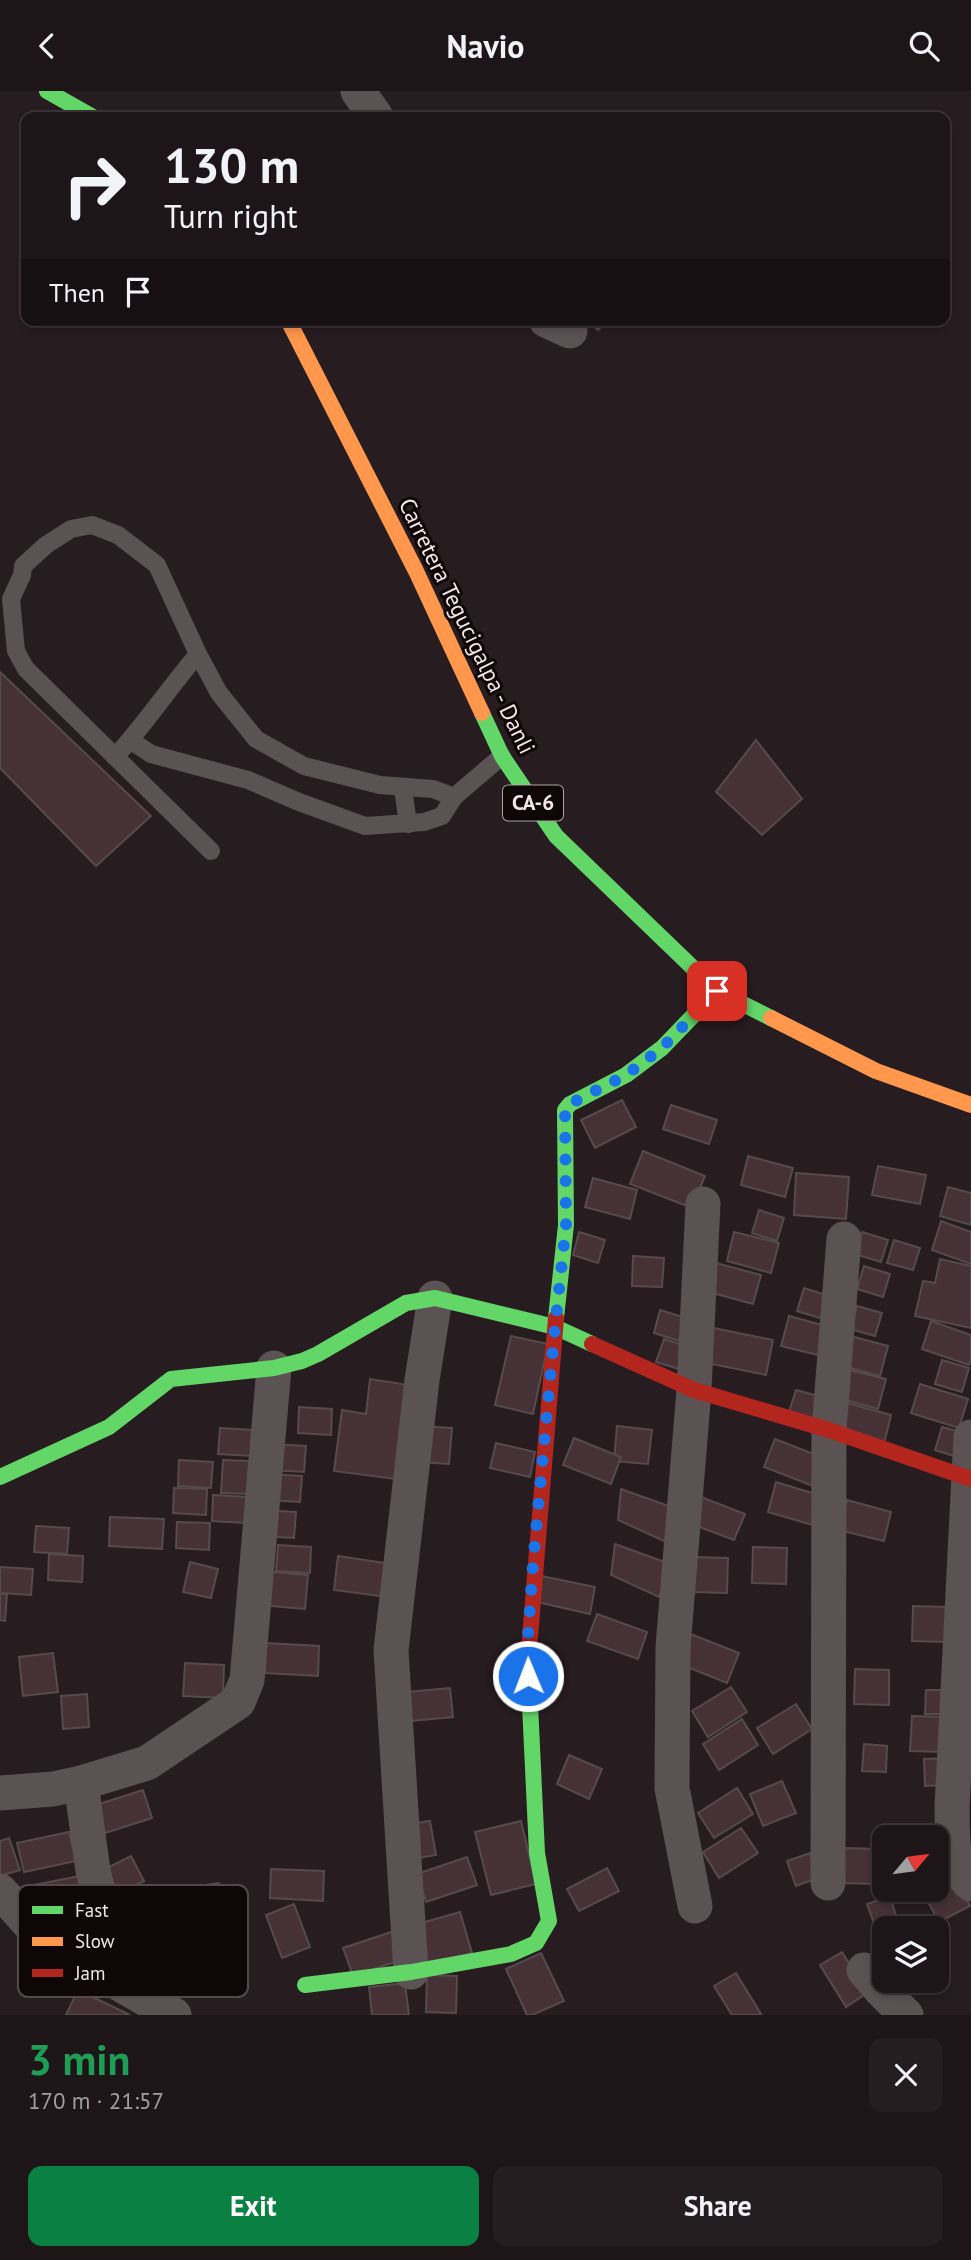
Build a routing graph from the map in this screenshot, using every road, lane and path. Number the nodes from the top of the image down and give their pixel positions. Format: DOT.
graph roads {
  1 [pos="47,91"];
  2 [pos="358,91"];
  3 [pos="84,112"];
  4 [pos="373,112"];
  5 [pos="291,326"];
  6 [pos="198,654"];
  7 [pos="130,740"];
  8 [pos="502,756"];
  9 [pos="115,757"];
  10 [pos="403,788"];
  11 [pos="454,797"];
  12 [pos="408,824"];
  13 [pos="211,851"];
  14 [pos="717,991"];
  15 [pos="971,1105"];
  16 [pos="702,1204"];
  17 [pos="844,1239"];
  18 [pos="435,1298"];
  19 [pos="555,1327"];
  20 [pos="274,1368"];
  21 [pos="694,1390"];
  22 [pos="829,1430"];
  23 [pos="971,1437"];
  24 [pos="0,1477"];
  25 [pos="969,1478"];
  26 [pos="81,1783"];
  27 [pos="0,1793"];
  28 [pos="828,1883"];
  29 [pos="971,1884"];
  30 [pos="96,1885"];
  31 [pos="0,1891"];
  32 [pos="695,1906"];
  33 [pos="18,1911"];
  34 [pos="864,1970"];
  35 [pos="411,1972"];
  36 [pos="305,1985"];
  37 [pos="143,1997"];
  38 [pos="174,2015"];
  39 [pos="906,2015"];
  1 -- 3 [label="main road"];
  2 -- 4 [label="street"];
  5 -- 8 [label="main road, Carretera Tegucigalpa - Danli / CA-6"];
  6 -- 7 [label="lane"];
  6 -- 9 [label="lane"];
  6 -- 10 [label="lane"];
  7 -- 9 [label="lane"];
  7 -- 12 [label="lane"];
  8 -- 11 [label="lane"];
  8 -- 14 [label="main road, Carretera Tegucigalpa - Danli / CA-6"];
  9 -- 13 [label="lane"];
  10 -- 11 [label="lane"];
  10 -- 12 [label="lane"];
  11 -- 12 [label="lane"];
  14 -- 15 [label="main road, Carretera Tegucigalpa - Danli / CA-6"];
  14 -- 19 [label="main road"];
  16 -- 21 [label="street"];
  17 -- 22 [label="street"];
  18 -- 19 [label="main road"];
  18 -- 20 [label="main road"];
  18 -- 35 [label="street"];
  19 -- 21 [label="main road"];
  19 -- 35 [label="main road"];
  20 -- 24 [label="main road"];
  20 -- 26 [label="street"];
  21 -- 22 [label="main road"];
  21 -- 32 [label="street"];
  22 -- 25 [label="main road"];
  22 -- 28 [label="street"];
  23 -- 25 [label="street"];
  25 -- 29 [label="street"];
  26 -- 27 [label="street"];
  26 -- 30 [label="street"];
  31 -- 33 [label="street"];
  34 -- 39 [label="street"];
  35 -- 36 [label="main road"];
  37 -- 38 [label="street"];
}
